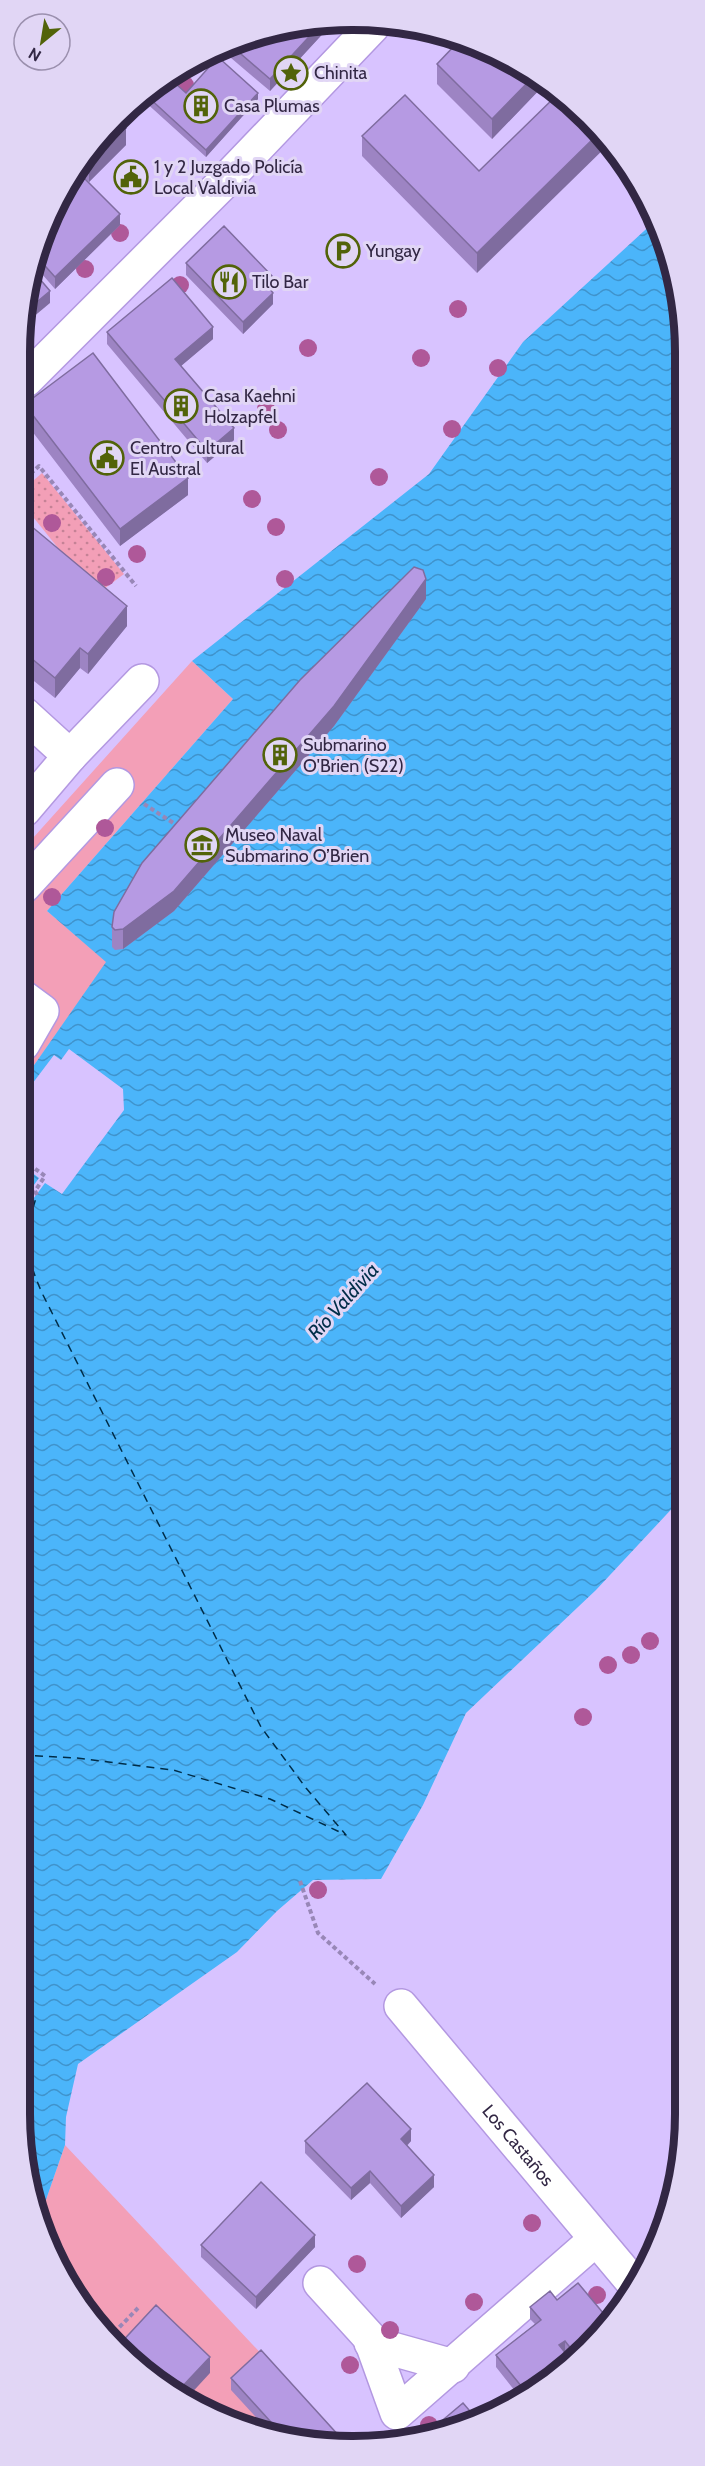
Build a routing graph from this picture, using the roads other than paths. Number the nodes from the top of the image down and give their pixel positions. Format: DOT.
graph roads {
  1 [pos="369,31"];
  2 [pos="30,376"];
  3 [pos="142,681"];
  4 [pos="30,719"];
  5 [pos="70,756"];
  6 [pos="117,785"];
  7 [pos="30,803"];
  8 [pos="30,879"];
  9 [pos="30,1002"];
  10 [pos="30,1032"];
  11 [pos="401,2006"];
  12 [pos="596,2239"];
  13 [pos="630,2279"];
  14 [pos="320,2283"];
  15 [pos="371,2343"];
  16 [pos="453,2366"];
  1 -- 2 [label="street"];
  3 -- 5 [label="street"];
  4 -- 5 [label="street"];
  5 -- 7 [label="street"];
  6 -- 8 [label="street"];
  9 -- 10 [label="street"];
  11 -- 12 [label="street, Los Castaños"];
  12 -- 13 [label="street, Los Castaños"];
  12 -- 16 [label="street"];
  14 -- 15 [label="street"];
  15 -- 16 [label="street"];
  15 -- 16 [label="street"];
}
